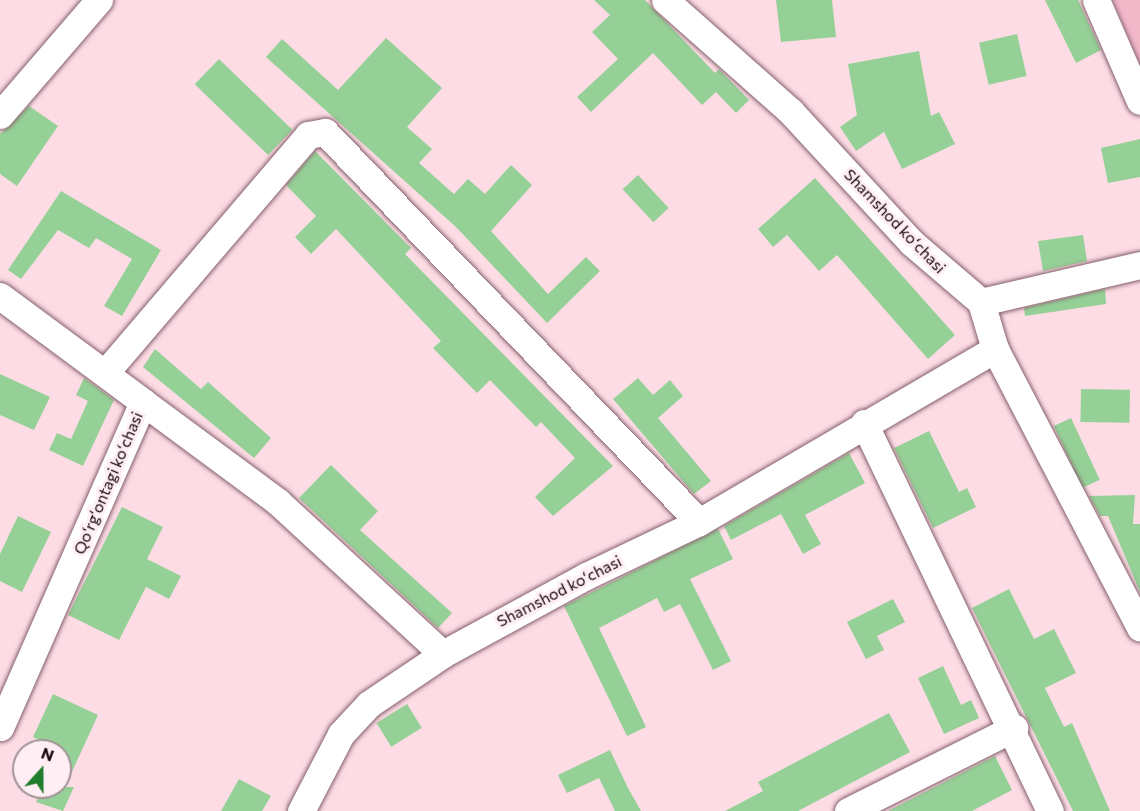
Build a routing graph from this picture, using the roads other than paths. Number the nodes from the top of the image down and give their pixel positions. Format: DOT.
graph roads {
  1 [pos="99,0"];
  2 [pos="665,0"];
  3 [pos="1096,0"];
  4 [pos="1140,101"];
  5 [pos="0,115"];
  6 [pos="1140,265"];
  7 [pos="0,296"];
  8 [pos="981,302"];
  9 [pos="995,349"];
  10 [pos="105,373"];
  11 [pos="143,402"];
  12 [pos="864,423"];
  13 [pos="699,522"];
  14 [pos="1140,627"];
  15 [pos="443,654"];
  16 [pos="0,727"];
  17 [pos="1014,728"];
  18 [pos="301,811"];
  19 [pos="848,811"];
  20 [pos="1050,811"];
  1 -- 5 [label="street"];
  2 -- 8 [label="street, Shamshod koʻchasi"];
  3 -- 4 [label="street"];
  6 -- 8 [label="street"];
  7 -- 10 [label="street, Qoʻrgʻontagi koʻchasi"];
  8 -- 9 [label="street"];
  9 -- 12 [label="street, Shamshod koʻchasi"];
  9 -- 14 [label="street"];
  10 -- 11 [label="street, Qoʻrgʻontagi koʻchasi"];
  10 -- 13 [label="street"];
  11 -- 15 [label="street"];
  11 -- 16 [label="street, Qoʻrgʻontagi koʻchasi"];
  12 -- 13 [label="street, Shamshod koʻchasi"];
  12 -- 17 [label="street"];
  13 -- 15 [label="street, Shamshod koʻchasi"];
  15 -- 18 [label="street, Shamshod koʻchasi"];
  17 -- 19 [label="street"];
  17 -- 20 [label="street"];
}
